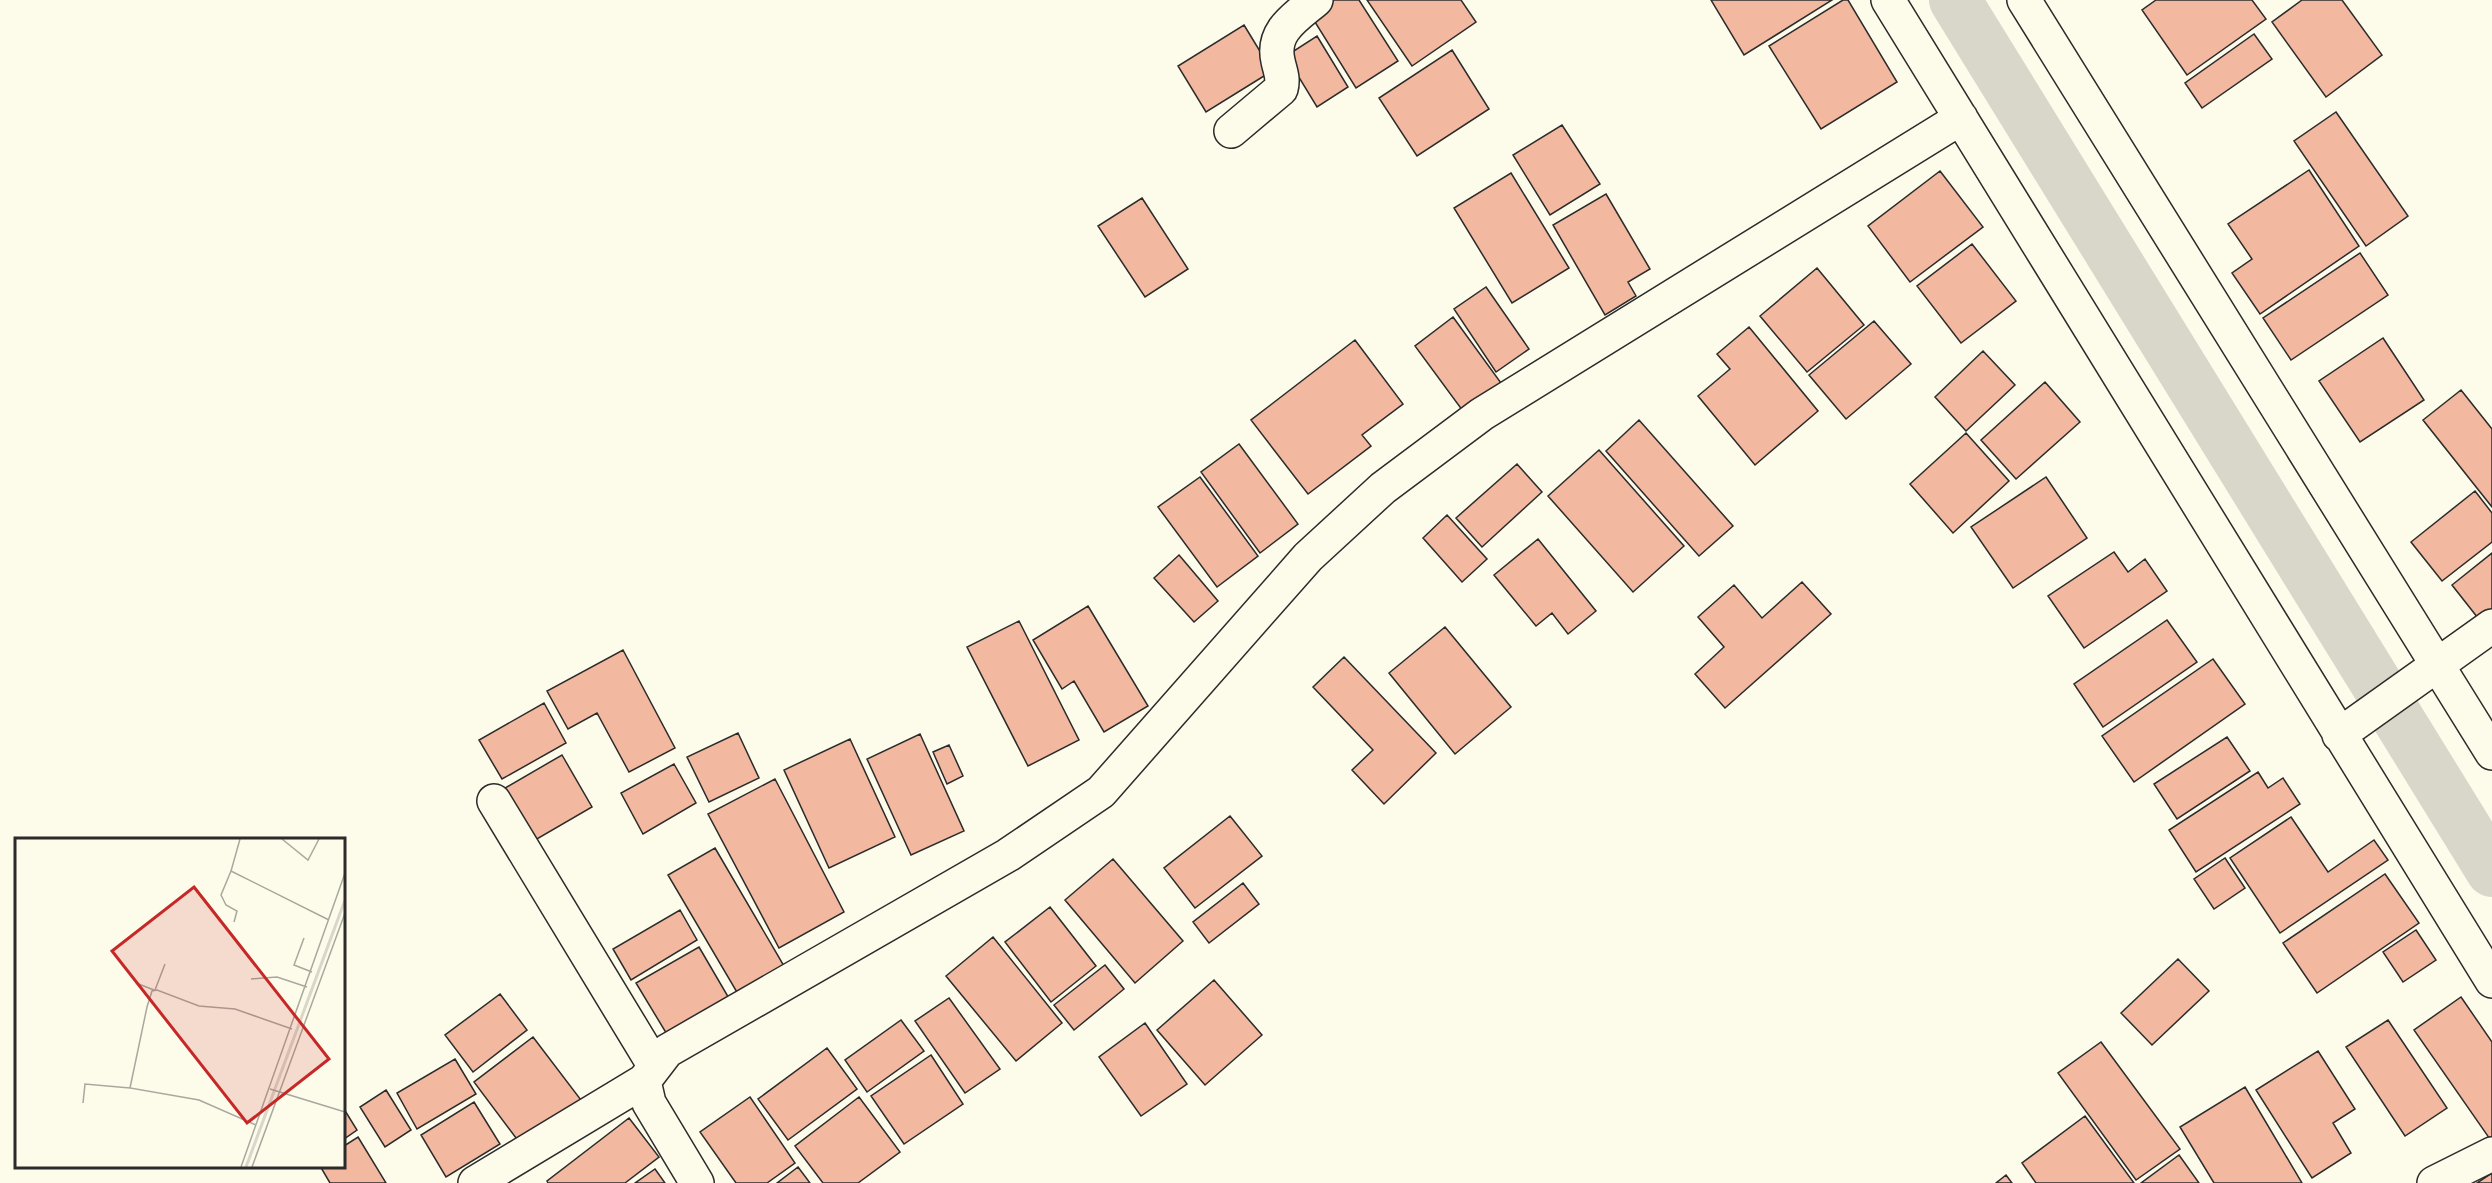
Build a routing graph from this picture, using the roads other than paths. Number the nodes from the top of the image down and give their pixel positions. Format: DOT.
graph roads {
  1 [pos="1316,0"];
  2 [pos="1888,0"];
  3 [pos="2024,0"];
  4 [pos="1961,118"];
  5 [pos="1231,131"];
  6 [pos="2492,626"];
  7 [pos="2435,666"];
  8 [pos="2340,734"];
  9 [pos="2492,753"];
  10 [pos="494,801"];
  11 [pos="2492,981"];
  12 [pos="649,1073"];
  13 [pos="2492,1154"];
  14 [pos="475,1183"];
  15 [pos="697,1183"];
  16 [pos="2434,1183"];
  1 -- 5 [label="street"];
  2 -- 4 [label="street"];
  3 -- 7 [label="street"];
  4 -- 8 [label="street"];
  4 -- 12 [label="street"];
  6 -- 7 [label="street"];
  7 -- 8 [label="street"];
  7 -- 9 [label="street"];
  8 -- 11 [label="street"];
  10 -- 12 [label="street"];
  12 -- 14 [label="street"];
  12 -- 15 [label="street"];
  13 -- 16 [label="street"];
}
